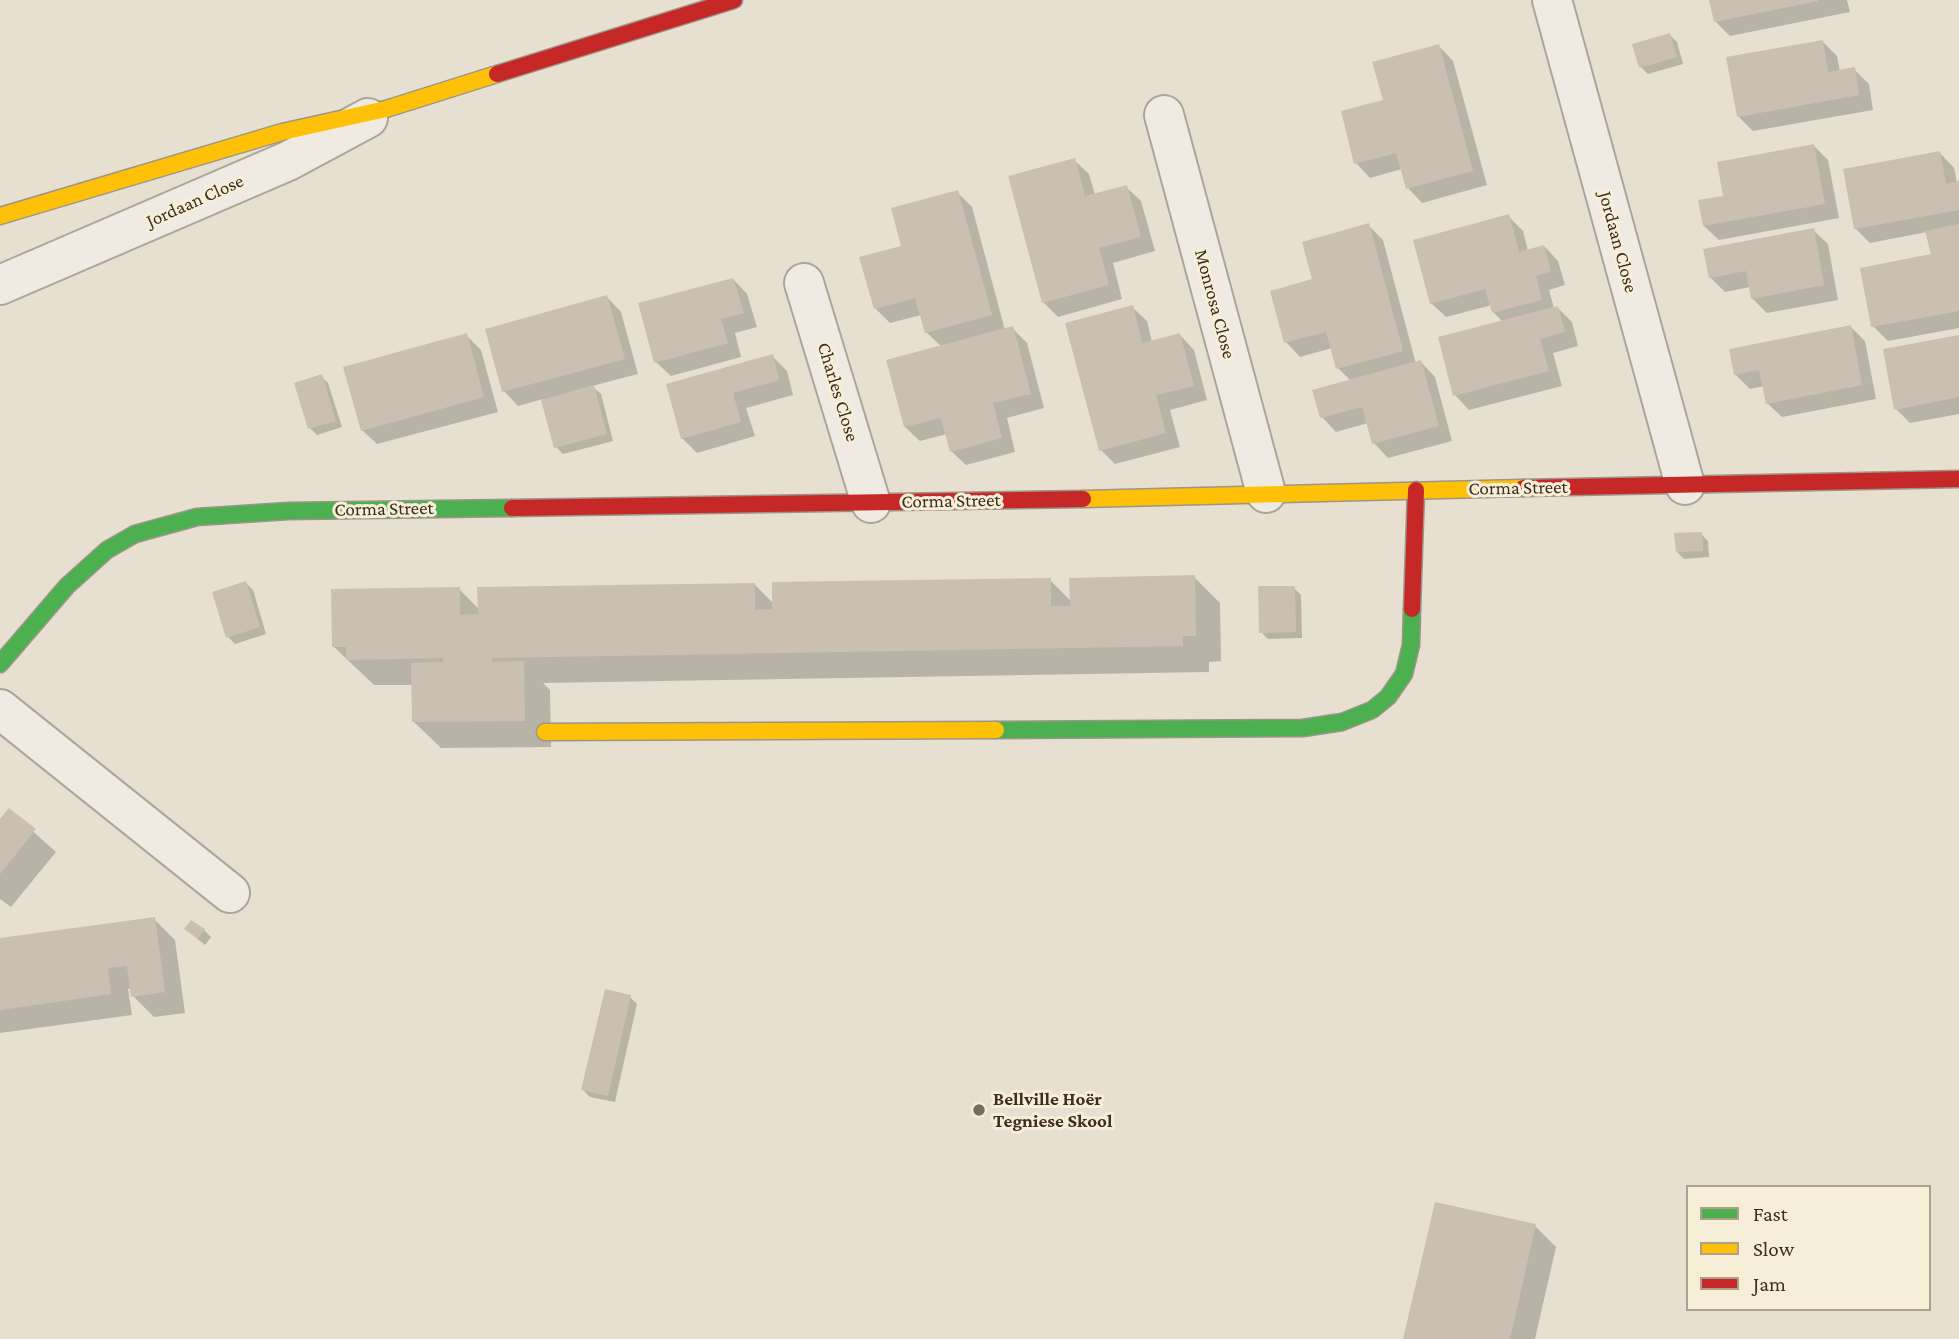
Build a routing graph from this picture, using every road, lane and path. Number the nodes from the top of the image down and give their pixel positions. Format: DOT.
graph roads {
  1 [pos="734,0"];
  2 [pos="1552,0"];
  3 [pos="386,108"];
  4 [pos="1164,115"];
  5 [pos="0,216"];
  6 [pos="804,283"];
  7 [pos="0,285"];
  8 [pos="1959,479"];
  9 [pos="1685,485"];
  10 [pos="1416,490"];
  11 [pos="1266,493"];
  12 [pos="871,503"];
  13 [pos="0,664"];
  14 [pos="0,709"];
  15 [pos="545,732"];
  16 [pos="229,892"];
  1 -- 3 [label="street, Jordaan Close"];
  2 -- 9 [label="street, Jordaan Close"];
  3 -- 5 [label="street, Jordaan Close"];
  3 -- 7 [label="street, Jordaan Close"];
  4 -- 11 [label="street, Monrosa Close"];
  6 -- 12 [label="street, Charles Close"];
  8 -- 9 [label="street, Corma Street"];
  9 -- 10 [label="street, Corma Street"];
  10 -- 11 [label="street, Corma Street"];
  10 -- 15 [label="street"];
  11 -- 12 [label="street, Corma Street"];
  12 -- 13 [label="street, Corma Street"];
  14 -- 16 [label="street"];
}
